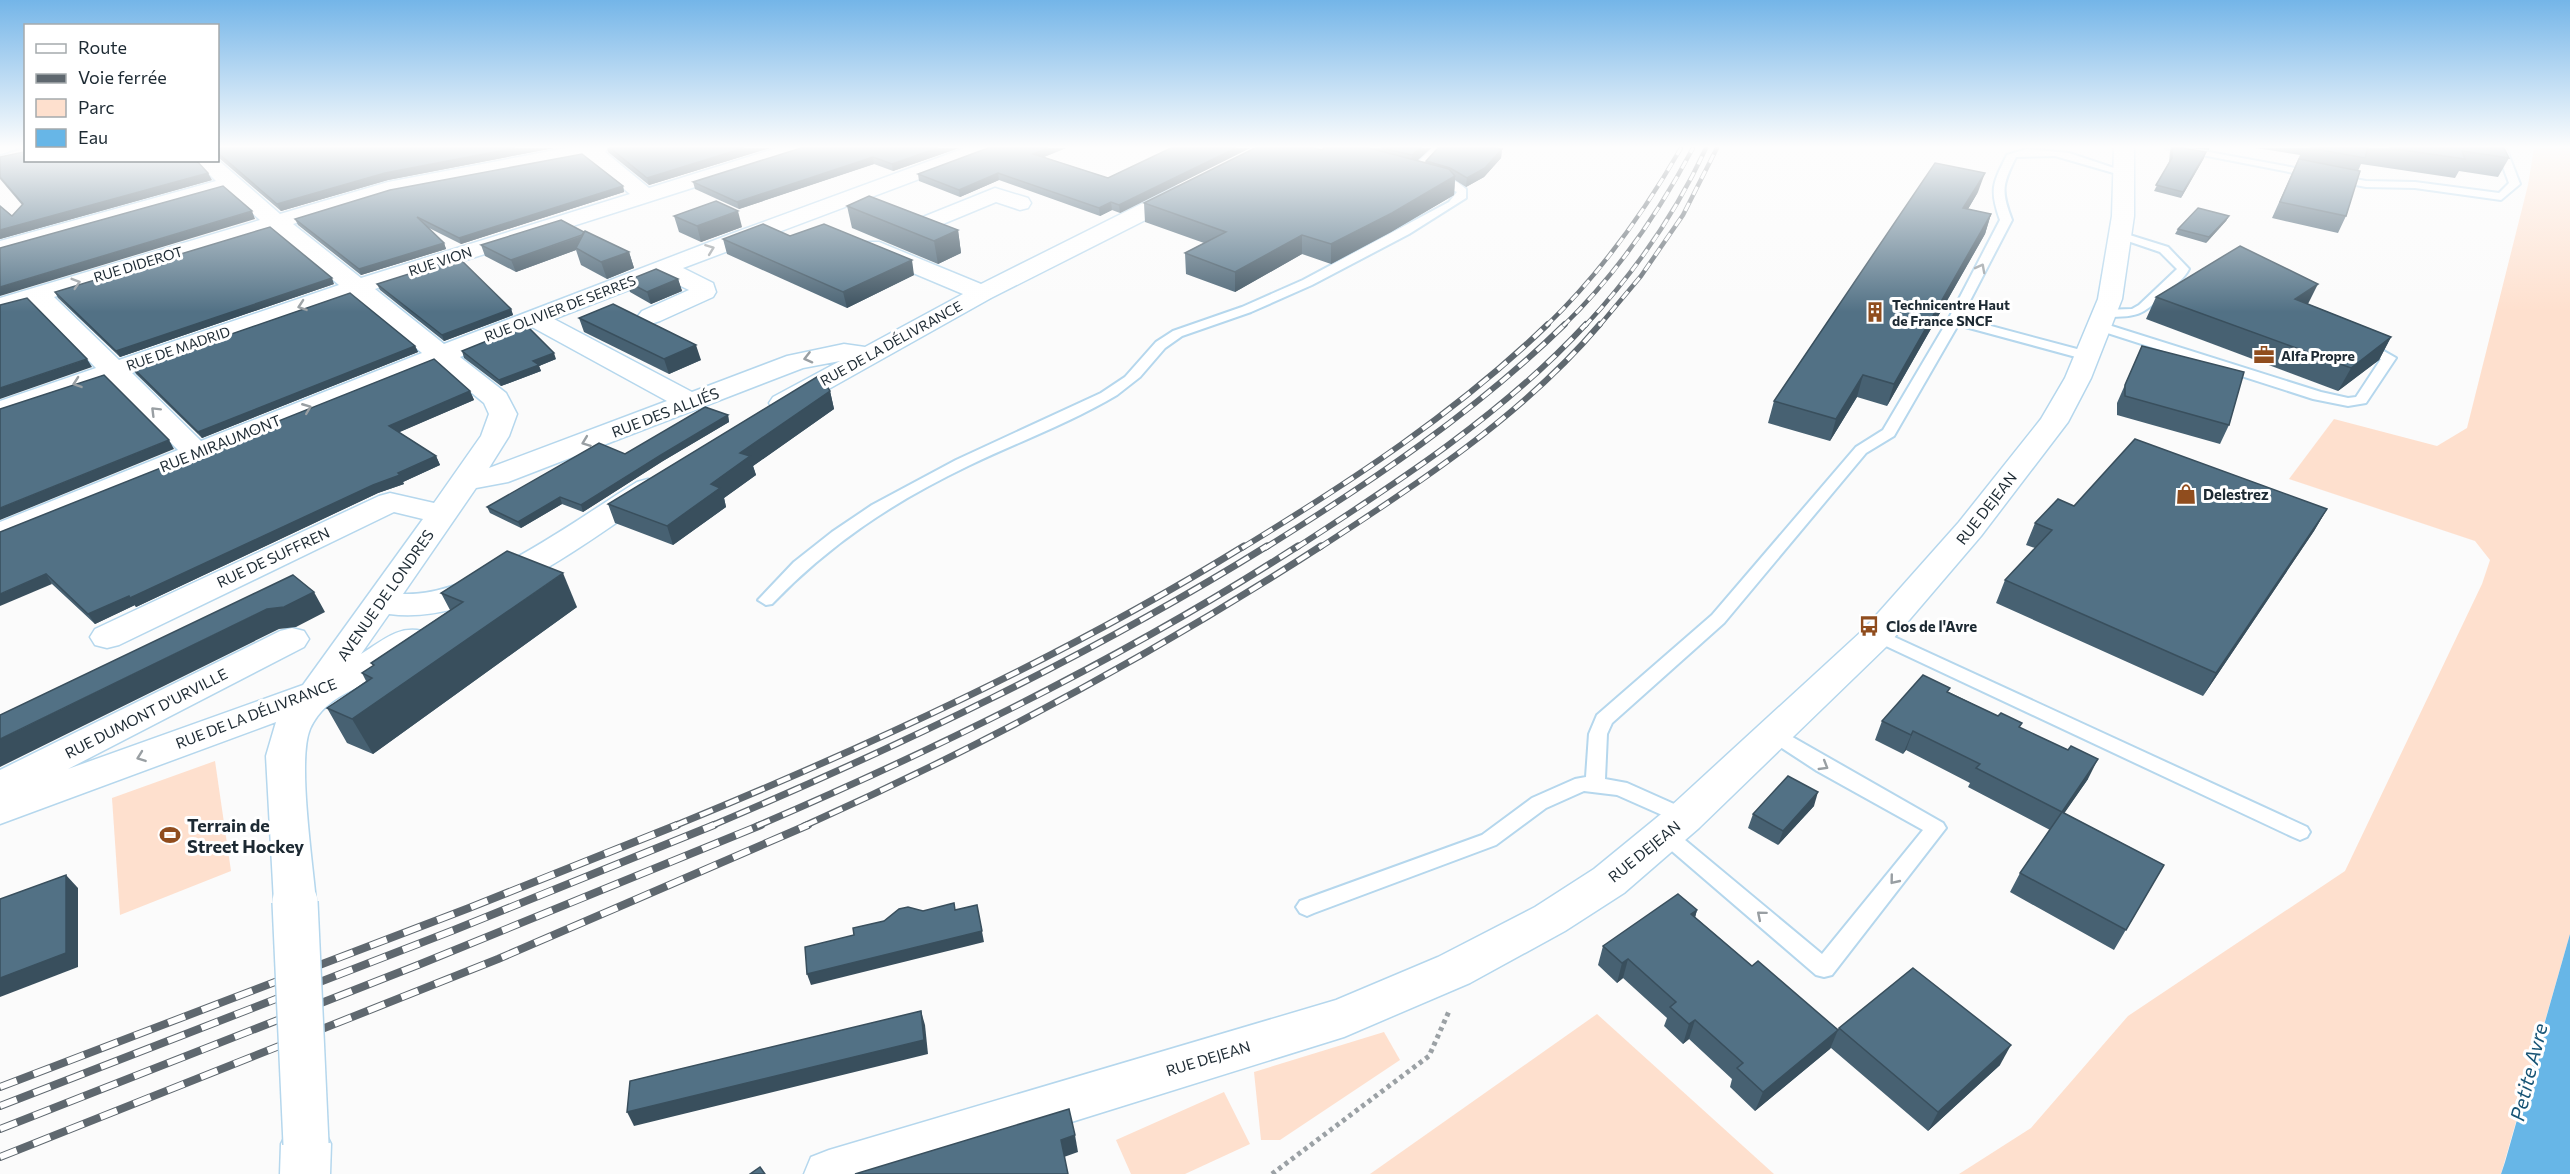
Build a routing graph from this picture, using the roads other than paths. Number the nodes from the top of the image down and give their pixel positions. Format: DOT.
graph roads {
  1 [pos="161,203"];
  2 [pos="254,203"];
  3 [pos="339,203"];
  4 [pos="620,203"];
  5 [pos="833,203"];
  6 [pos="955,203"];
  7 [pos="975,203"];
  8 [pos="1162,203"];
  9 [pos="1454,203"];
  10 [pos="2000,203"];
  11 [pos="2122,203"];
  12 [pos="965,207"];
  13 [pos="797,216"];
  14 [pos="276,222"];
  15 [pos="926,224"];
  16 [pos="830,230"];
  17 [pos="2120,235"];
  18 [pos="852,239"];
  19 [pos="0,248"];
  20 [pos="663,268"];
  21 [pos="357,287"];
  22 [pos="982,293"];
  23 [pos="38,295"];
  24 [pos="0,306"];
  25 [pos="651,316"];
  26 [pos="534,318"];
  27 [pos="1954,320"];
  28 [pos="2097,331"];
  29 [pos="2349,339"];
  30 [pos="440,354"];
  31 [pos="866,356"];
  32 [pos="114,370"];
  33 [pos="691,403"];
  34 [pos="0,410"];
  35 [pos="759,418"];
  36 [pos="197,453"];
  37 [pos="673,472"];
  38 [pos="466,480"];
  39 [pos="442,514"];
  40 [pos="0,533"];
  41 [pos="526,565"];
  42 [pos="766,600"];
  43 [pos="381,603"];
  44 [pos="1877,635"];
  45 [pos="107,636"];
  46 [pos="292,639"];
  47 [pos="315,694"];
  48 [pos="1775,734"];
  49 [pos="1595,785"];
  50 [pos="0,787"];
  51 [pos="0,809"];
  52 [pos="1676,826"];
  53 [pos="2300,832"];
  54 [pos="1307,907"];
  55 [pos="305,1159"];
  56 [pos="829,1174"];
  1 -- 19 [label="street"];
  2 -- 14 [label="street, AVENUE DE LONDRES"];
  3 -- 14 [label="street, RUE DIDEROT"];
  4 -- 21 [label="street, RUE VION"];
  5 -- 13 [label="street, RUE OLIVIER DE SERRES"];
  6 -- 12 [label="street"];
  7 -- 12 [label="street"];
  8 -- 22 [label="street, RUE DE LA DÉLIVRANCE"];
  9 -- 42 [label="lane"];
  27 -- 10 [label="lane, one-way"];
  11 -- 17 [label="street, RUE DEJEAN"];
  12 -- 15 [label="street"];
  13 -- 16 [label="street"];
  20 -- 13 [label="street, RUE OLIVIER DE SERRES, one-way"];
  14 -- 21 [label="street, AVENUE DE LONDRES"];
  23 -- 14 [label="street, RUE DIDEROT, one-way"];
  17 -- 28 [label="street, RUE DEJEAN"];
  17 -- 28 [label="lane"];
  18 -- 22 [label="street"];
  20 -- 25 [label="street"];
  20 -- 26 [label="street, RUE OLIVIER DE SERRES"];
  21 -- 30 [label="street, AVENUE DE LONDRES"];
  21 -- 32 [label="street, RUE DE MADRID, one-way"];
  22 -- 31 [label="street, RUE DE LA DÉLIVRANCE"];
  23 -- 24 [label="street, RUE DIDEROT"];
  23 -- 32 [label="street"];
  26 -- 30 [label="street, RUE OLIVIER DE SERRES"];
  26 -- 33 [label="street"];
  27 -- 28 [label="lane"];
  27 -- 49 [label="lane"];
  28 -- 29 [label="lane"];
  28 -- 44 [label="street, RUE DEJEAN"];
  36 -- 30 [label="street, RUE MIRAUMONT, one-way"];
  30 -- 38 [label="street, AVENUE DE LONDRES"];
  31 -- 33 [label="street, RUE DES ALLIÉS, one-way"];
  31 -- 35 [label="street, RUE DE LA DÉLIVRANCE"];
  32 -- 34 [label="street, RUE DE MADRID, one-way"];
  36 -- 32 [label="street, one-way"];
  33 -- 38 [label="street, RUE DES ALLIÉS, one-way"];
  36 -- 40 [label="street, RUE MIRAUMONT"];
  37 -- 41 [label="street, RUE DE LA DÉLIVRANCE"];
  38 -- 39 [label="street, AVENUE DE LONDRES"];
  39 -- 43 [label="street, AVENUE DE LONDRES"];
  39 -- 45 [label="street, RUE DE SUFFREN"];
  41 -- 43 [label="street, RUE DE LA DÉLIVRANCE"];
  41 -- 47 [label="street, RUE DE LA DÉLIVRANCE"];
  43 -- 47 [label="street, AVENUE DE LONDRES"];
  44 -- 48 [label="street, RUE DEJEAN"];
  44 -- 53 [label="lane"];
  46 -- 50 [label="street, RUE DUMONT D'URVILLE"];
  47 -- 51 [label="street, RUE DE LA DÉLIVRANCE, one-way"];
  47 -- 55 [label="street, AVENUE DE LONDRES, bridge"];
  48 -- 52 [label="street, RUE DEJEAN"];
  48 -- 52 [label="lane, one-way"];
  49 -- 52 [label="lane"];
  49 -- 54 [label="lane"];
  52 -- 56 [label="street, RUE DEJEAN"];
}
